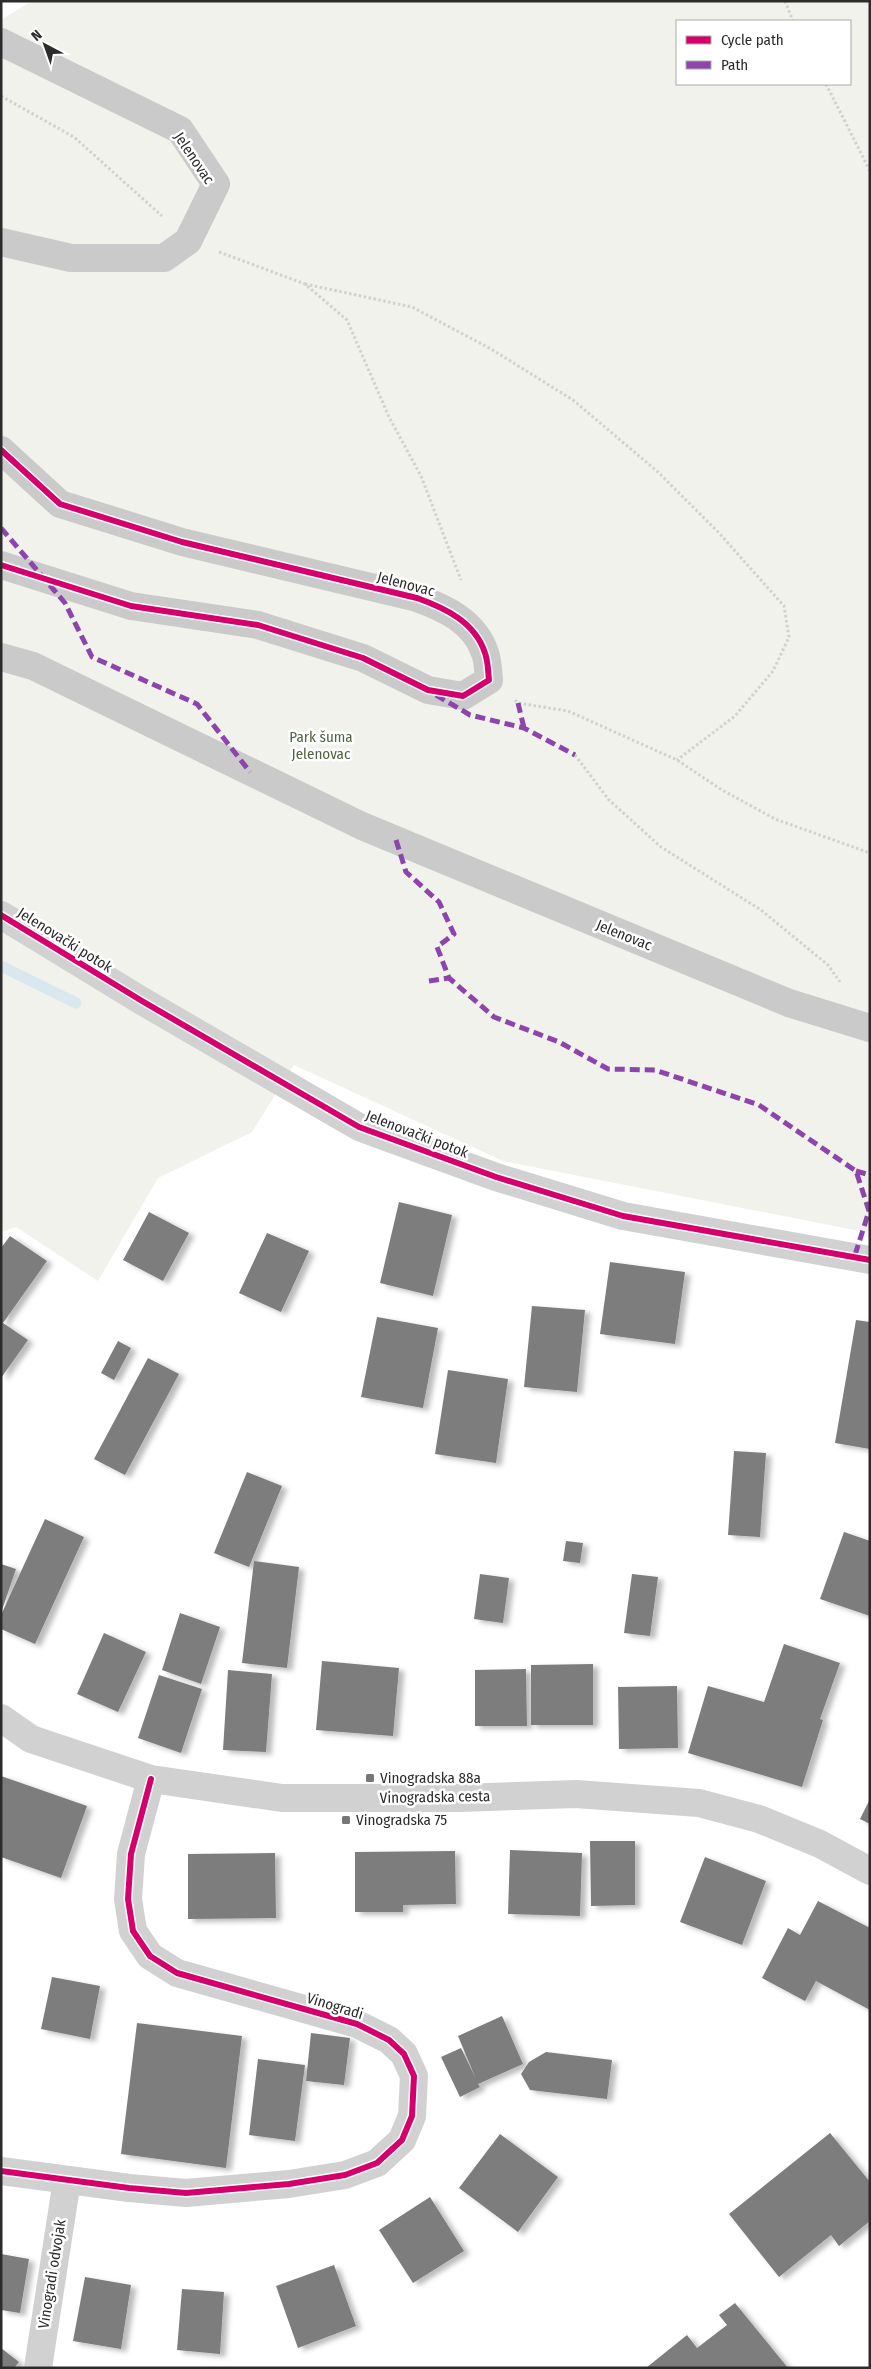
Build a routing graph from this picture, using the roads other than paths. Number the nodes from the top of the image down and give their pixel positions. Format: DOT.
graph roads {
  1 [pos="1,42"];
  2 [pos="1,242"];
  3 [pos="1,450"];
  4 [pos="1,565"];
  5 [pos="1,657"];
  6 [pos="1,915"];
  7 [pos="870,1028"];
  8 [pos="870,1260"];
  9 [pos="1,1718"];
  10 [pos="151,1779"];
  11 [pos="870,1871"];
  12 [pos="1,2171"];
  13 [pos="67,2180"];
  14 [pos="38,2368"];
  1 -- 2 [label="street, Jelenovac"];
  3 -- 4 [label="street, Jelenovac"];
  5 -- 7 [label="street, Jelenovac"];
  6 -- 8 [label="street, Jelenovački potok"];
  9 -- 10 [label="street, Vinogradska cesta"];
  10 -- 11 [label="street, Vinogradska cesta"];
  10 -- 13 [label="street, Vinogradi"];
  12 -- 13 [label="street, Vinogradi"];
  13 -- 14 [label="street, Vinogradi odvojak"];
}
